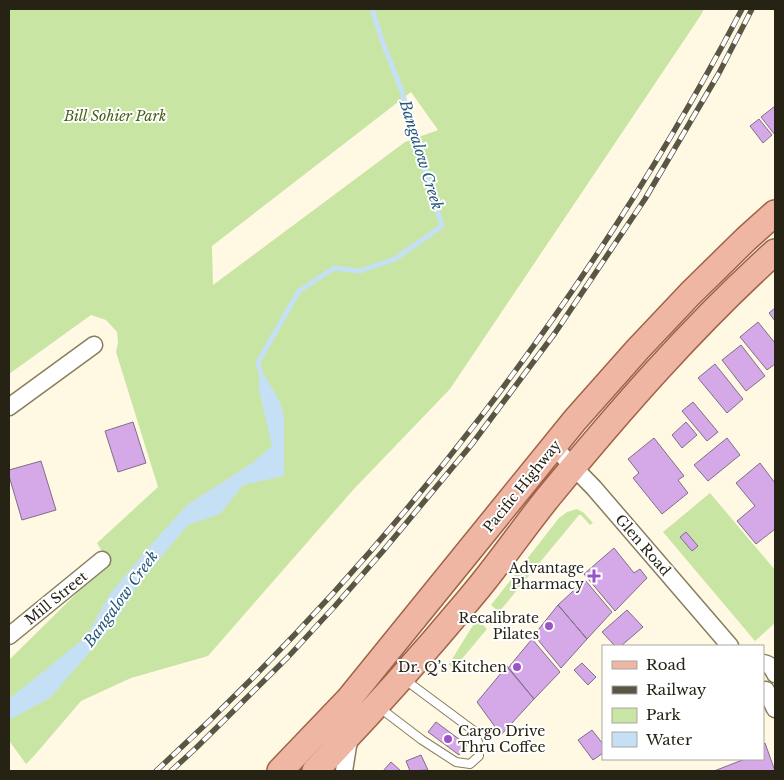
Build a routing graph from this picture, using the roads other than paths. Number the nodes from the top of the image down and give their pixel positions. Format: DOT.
graph roads {
  1 [pos="775,213"];
  2 [pos="775,252"];
  3 [pos="94,345"];
  4 [pos="9,407"];
  5 [pos="554,447"];
  6 [pos="574,467"];
  7 [pos="102,560"];
  8 [pos="9,636"];
  9 [pos="729,645"];
  10 [pos="402,677"];
  11 [pos="771,677"];
  12 [pos="377,706"];
  13 [pos="775,709"];
  14 [pos="353,732"];
  15 [pos="280,771"];
  16 [pos="316,771"];
  17 [pos="344,771"];
  1 -- 5 [label="main road, Pacific Highway"];
  2 -- 6 [label="main road, Pacific Highway"];
  3 -- 4 [label="street"];
  5 -- 6 [label="street, Glen Road"];
  5 -- 15 [label="main road, Pacific Highway"];
  6 -- 9 [label="street, Glen Road"];
  6 -- 10 [label="main road, Pacific Highway"];
  7 -- 8 [label="street, Mill Street"];
  10 -- 12 [label="main road, Pacific Highway"];
  10 -- 12 [label="lane"];
  11 -- 13 [label="street"];
  12 -- 14 [label="main road, Pacific Highway"];
  14 -- 16 [label="main road, Pacific Highway"];
  14 -- 17 [label="street"];
}
